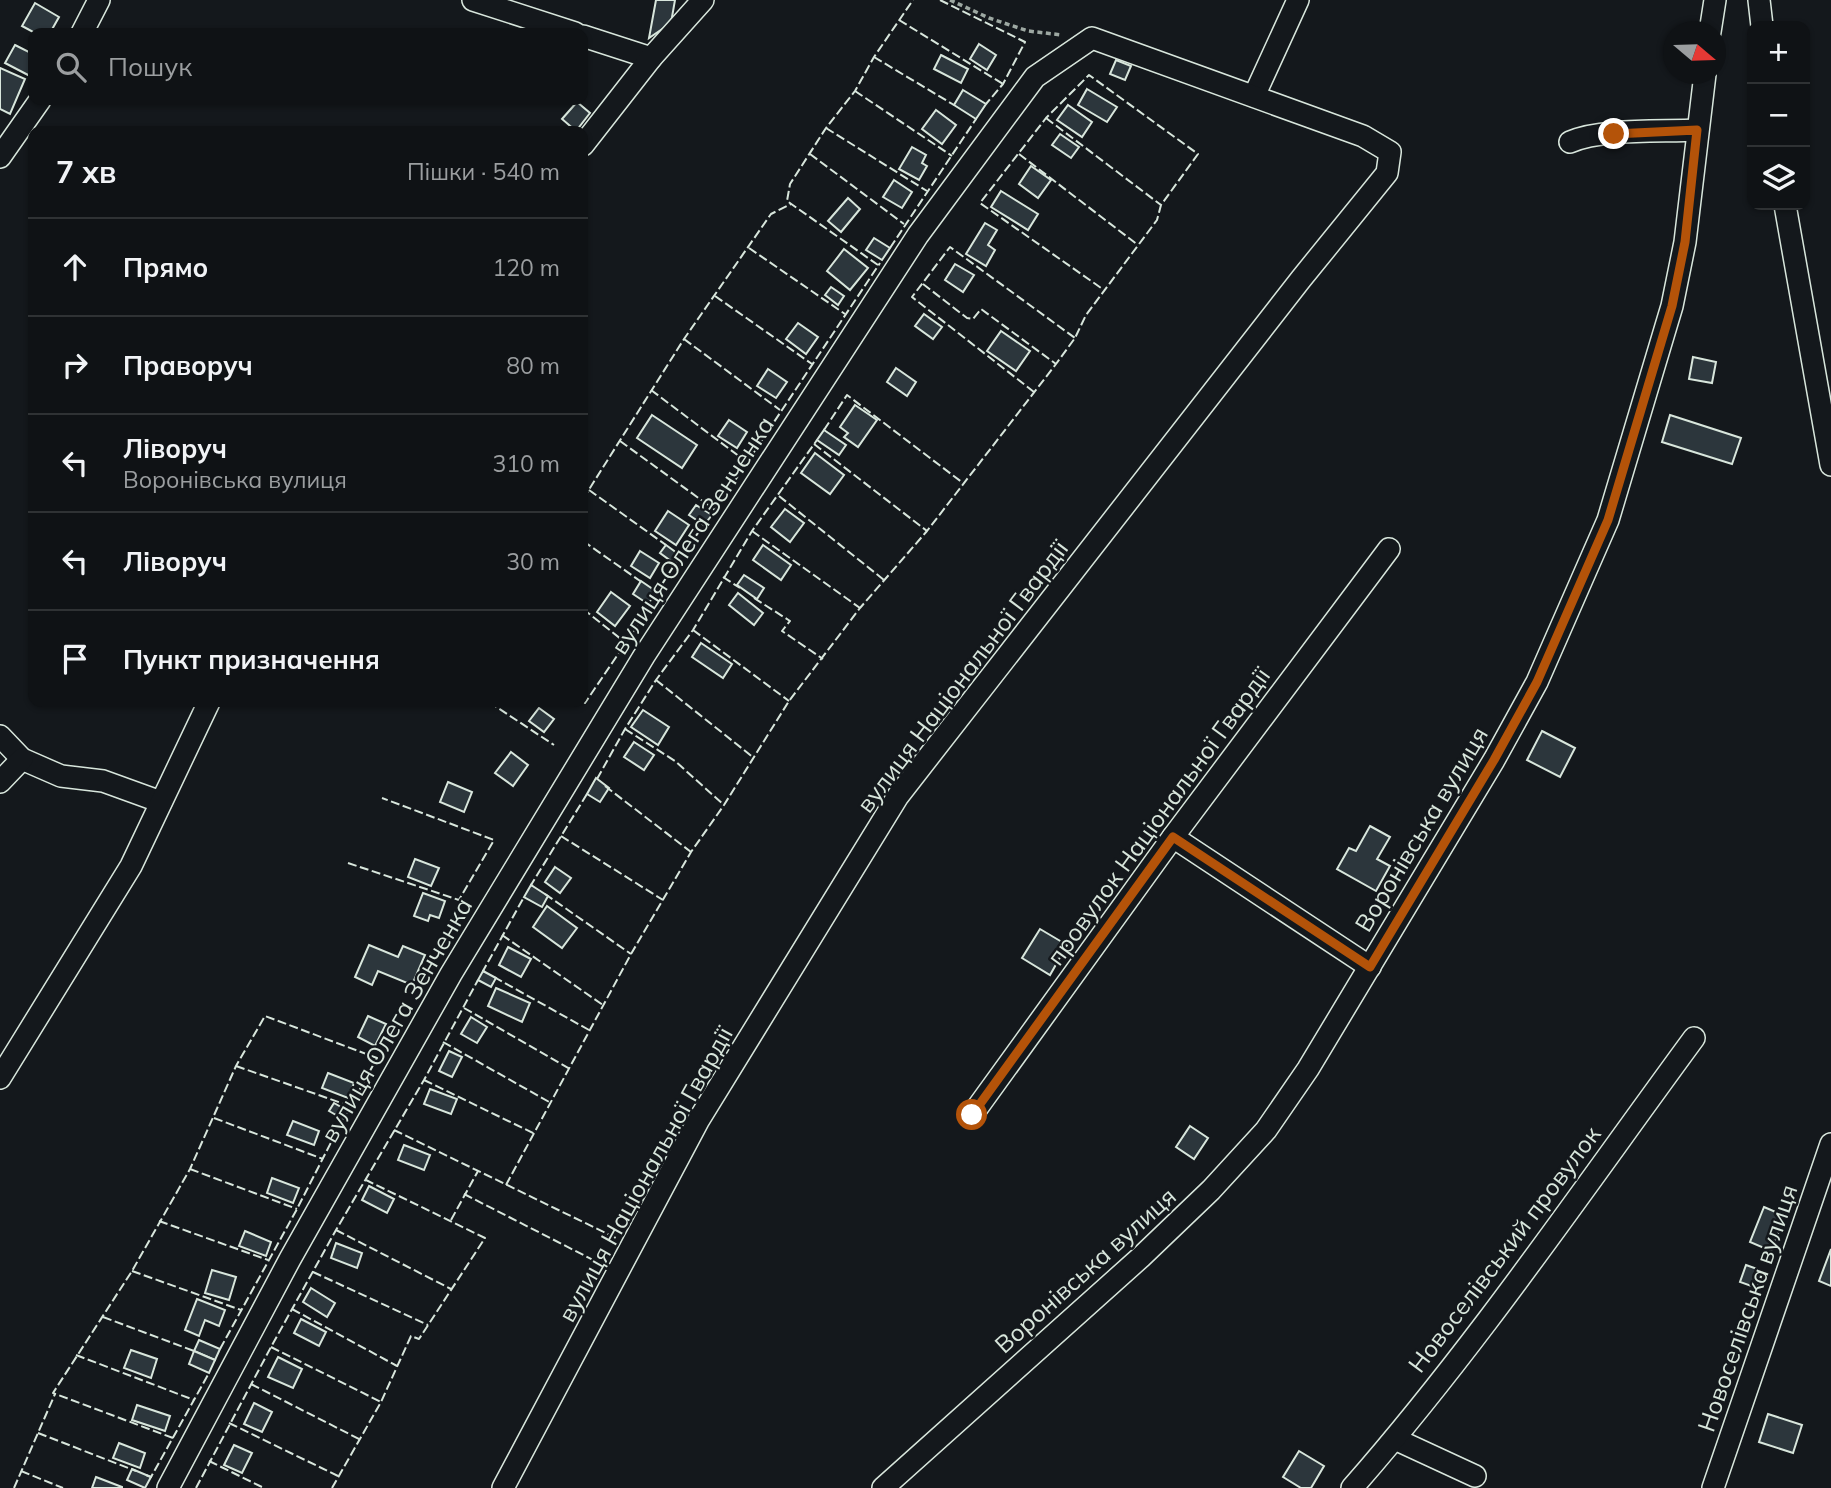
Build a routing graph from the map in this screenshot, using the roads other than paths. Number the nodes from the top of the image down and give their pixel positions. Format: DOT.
graph roads {
  1 [pos="99,0"];
  2 [pos="473,0"];
  3 [pos="703,0"];
  4 [pos="1297,0"];
  5 [pos="1715,0"];
  6 [pos="1759,0"];
  7 [pos="1712,21"];
  8 [pos="1761,21"];
  9 [pos="85,28"];
  10 [pos="560,28"];
  11 [pos="588,38"];
  12 [pos="651,58"];
  13 [pos="1704,84"];
  14 [pos="1254,96"];
  15 [pos="37,105"];
  16 [pos="1697,130"];
  17 [pos="588,139"];
  18 [pos="1570,142"];
  19 [pos="0,158"];
  20 [pos="1786,210"];
  21 [pos="1831,466"];
  22 [pos="1390,549"];
  23 [pos="207,707"];
  24 [pos="0,736"];
  25 [pos="22,759"];
  26 [pos="0,782"];
  27 [pos="161,802"];
  28 [pos="1173,837"];
  29 [pos="1370,967"];
  30 [pos="1694,1038"];
  31 [pos="0,1079"];
  32 [pos="972,1115"];
  33 [pos="1831,1144"];
  34 [pos="1395,1439"];
  35 [pos="1475,1476"];
  36 [pos="169,1488"];
  37 [pos="503,1488"];
  38 [pos="883,1488"];
  39 [pos="1352,1488"];
  40 [pos="1713,1488"];
  1 -- 9 [label="street"];
  2 -- 10 [label="street"];
  3 -- 12 [label="street"];
  4 -- 14 [label="street"];
  5 -- 7 [label="street"];
  6 -- 8 [label="street"];
  11 -- 12 [label="street"];
  12 -- 17 [label="street"];
  13 -- 16 [label="street, Воронівська вулиця"];
  14 -- 36 [label="street, вулиця Олега Зенченка"];
  14 -- 37 [label="street, вулиця Національної Гвардії"];
  15 -- 19 [label="street"];
  16 -- 18 [label="street"];
  16 -- 29 [label="street, Воронівська вулиця"];
  20 -- 21 [label="street"];
  22 -- 28 [label="street, провулок Національної Гвардії"];
  23 -- 27 [label="street"];
  24 -- 25 [label="street"];
  25 -- 26 [label="street"];
  25 -- 27 [label="street"];
  27 -- 31 [label="street"];
  28 -- 29 [label="street"];
  28 -- 32 [label="street, провулок Національної Гвардії"];
  29 -- 38 [label="street, Воронівська вулиця"];
  30 -- 34 [label="street, Новоселівський провулок"];
  33 -- 40 [label="street, Новоселівська вулиця"];
  34 -- 35 [label="street"];
  34 -- 39 [label="street, Новоселівський провулок"];
}
